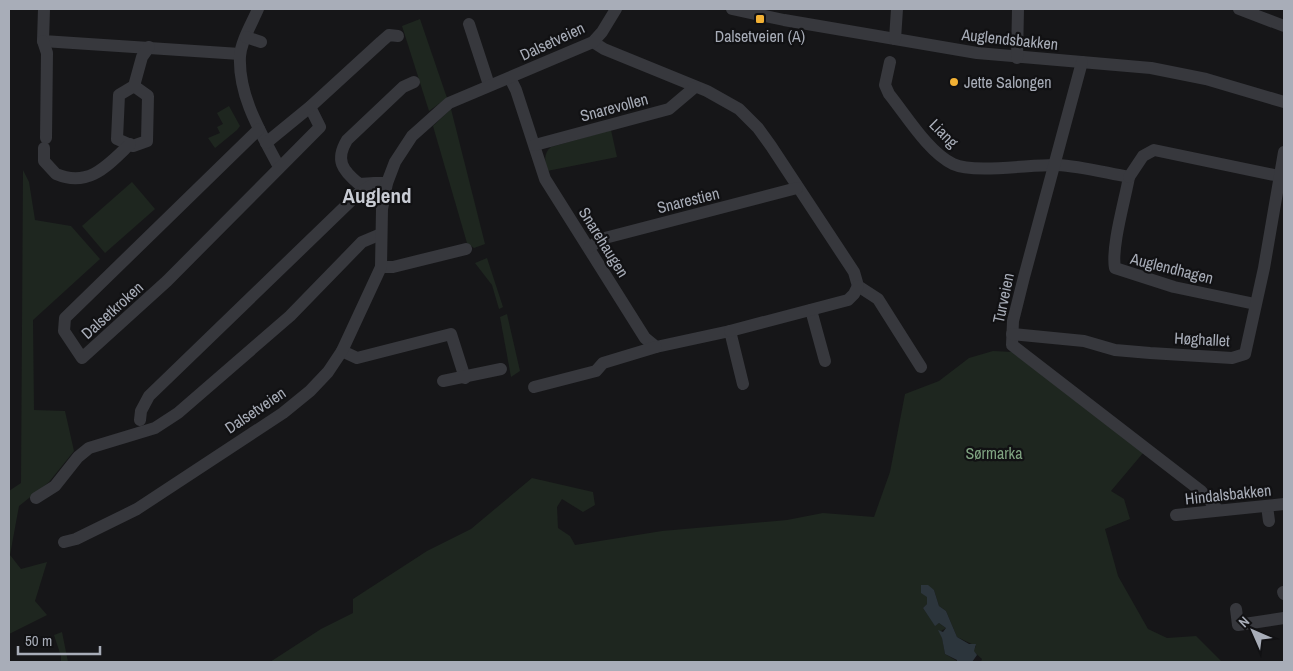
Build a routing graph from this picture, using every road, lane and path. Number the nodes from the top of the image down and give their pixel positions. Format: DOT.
graph roads {
  1 [pos="44,9"];
  2 [pos="258,9"];
  3 [pos="616,9"];
  4 [pos="732,9"];
  5 [pos="898,9"];
  6 [pos="1018,9"];
  7 [pos="1239,9"];
  8 [pos="469,24"];
  9 [pos="1284,26"];
  10 [pos="398,36"];
  11 [pos="246,37"];
  12 [pos="895,39"];
  13 [pos="43,41"];
  14 [pos="261,42"];
  15 [pos="593,42"];
  16 [pos="149,47"];
  17 [pos="240,54"];
  18 [pos="1017,58"];
  19 [pos="890,62"];
  20 [pos="1082,62"];
  21 [pos="510,78"];
  22 [pos="414,82"];
  23 [pos="489,85"];
  24 [pos="134,86"];
  25 [pos="695,87"];
  26 [pos="1284,102"];
  27 [pos="310,107"];
  28 [pos="259,130"];
  29 [pos="266,143"];
  30 [pos="130,144"];
  31 [pos="535,145"];
  32 [pos="1284,152"];
  33 [pos="1055,165"];
  34 [pos="279,167"];
  35 [pos="1279,176"];
  36 [pos="1129,177"];
  37 [pos="381,183"];
  38 [pos="796,188"];
  39 [pos="381,234"];
  40 [pos="589,248"];
  41 [pos="466,249"];
  42 [pos="381,267"];
  43 [pos="858,286"];
  44 [pos="1255,304"];
  45 [pos="811,310"];
  46 [pos="730,331"];
  47 [pos="1012,334"];
  48 [pos="656,347"];
  49 [pos="342,351"];
  50 [pos="825,361"];
  51 [pos="921,366"];
  52 [pos="501,369"];
  53 [pos="465,378"];
  54 [pos="443,381"];
  55 [pos="743,384"];
  56 [pos="534,387"];
  57 [pos="140,420"];
  58 [pos="36,498"];
  59 [pos="1284,504"];
  60 [pos="1267,506"];
  61 [pos="1218,510"];
  62 [pos="1176,515"];
  63 [pos="1269,521"];
  64 [pos="64,542"];
  65 [pos="1236,609"];
  66 [pos="1284,618"];
  1 -- 13 [label="street"];
  2 -- 11 [label="street"];
  3 -- 15 [label="street, Dalsetveien"];
  4 -- 12 [label="street, Auglendsbakken"];
  5 -- 12 [label="street"];
  6 -- 18 [label="street"];
  7 -- 9 [label="street"];
  8 -- 23 [label="street"];
  10 -- 27 [label="street"];
  11 -- 14 [label="street"];
  11 -- 17 [label="street"];
  12 -- 18 [label="street, Auglendsbakken"];
  13 -- 16 [label="street"];
  13 -- 30 [label="street"];
  15 -- 21 [label="street, Dalsetveien"];
  15 -- 25 [label="street"];
  16 -- 17 [label="street"];
  16 -- 24 [label="street"];
  17 -- 28 [label="street"];
  18 -- 20 [label="street, Auglendsbakken"];
  19 -- 33 [label="street, Liang"];
  20 -- 26 [label="street, Auglendsbakken"];
  20 -- 33 [label="street, Turveien"];
  21 -- 23 [label="street, Dalsetveien"];
  21 -- 31 [label="street, Snarehaugen"];
  22 -- 37 [label="street"];
  23 -- 37 [label="street, Dalsetveien"];
  24 -- 30 [label="street"];
  24 -- 30 [label="street"];
  25 -- 31 [label="street, Snarevollen"];
  25 -- 38 [label="street"];
  27 -- 29 [label="street"];
  27 -- 34 [label="street"];
  28 -- 29 [label="street"];
  28 -- 34 [label="street, Dalsetkroken"];
  29 -- 34 [label="street"];
  31 -- 40 [label="street, Snarehaugen"];
  32 -- 35 [label="street, Høghallet"];
  33 -- 36 [label="street"];
  33 -- 47 [label="street, Turveien"];
  35 -- 36 [label="street, Auglendhagen"];
  35 -- 44 [label="street, Høghallet"];
  36 -- 44 [label="street, Auglendhagen"];
  37 -- 39 [label="street, Dalsetveien"];
  37 -- 57 [label="street"];
  38 -- 40 [label="street, Snarestien"];
  38 -- 43 [label="street"];
  39 -- 42 [label="street, Dalsetveien"];
  39 -- 58 [label="street"];
  40 -- 48 [label="street, Snarehaugen"];
  41 -- 42 [label="street"];
  42 -- 49 [label="street, Dalsetveien"];
  43 -- 45 [label="street"];
  43 -- 51 [label="street"];
  44 -- 47 [label="street, Høghallet"];
  45 -- 46 [label="street"];
  45 -- 50 [label="street"];
  46 -- 48 [label="street"];
  46 -- 55 [label="street"];
  47 -- 61 [label="street, Turveien"];
  48 -- 56 [label="street"];
  49 -- 53 [label="street"];
  49 -- 64 [label="street, Dalsetveien"];
  52 -- 53 [label="street"];
  53 -- 54 [label="street"];
  59 -- 60 [label="street, Hindalsbakken"];
  60 -- 61 [label="street, Hindalsbakken"];
  60 -- 63 [label="street"];
  61 -- 62 [label="street, Hindalsbakken"];
  65 -- 66 [label="street"];
}
